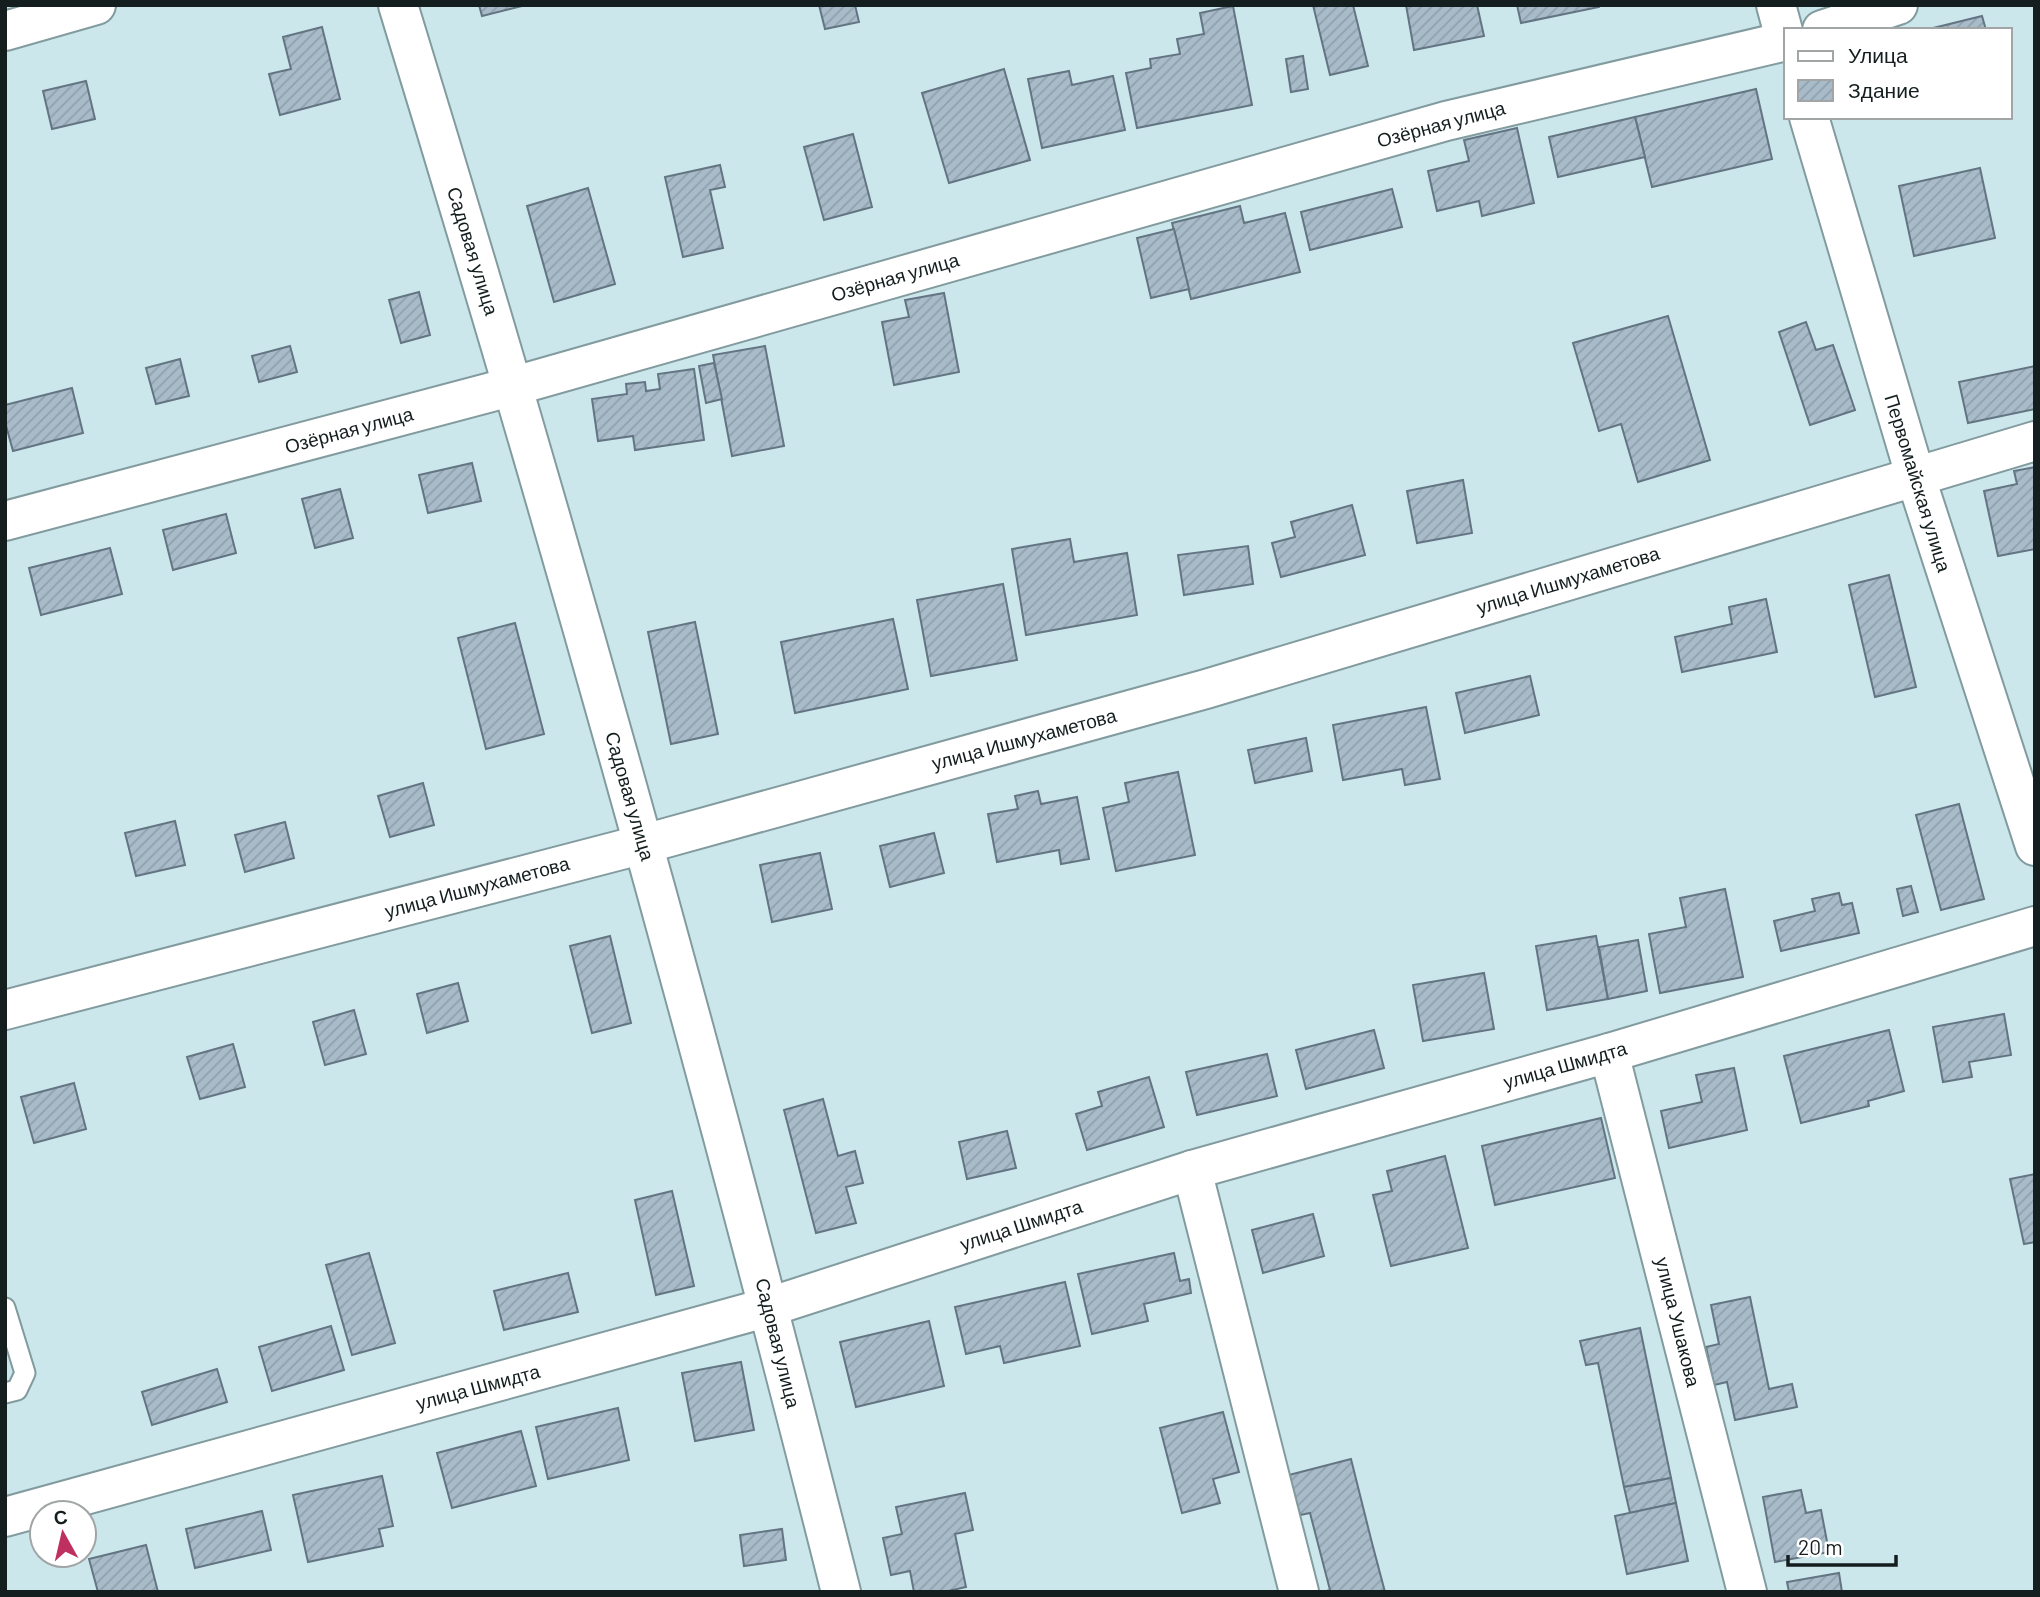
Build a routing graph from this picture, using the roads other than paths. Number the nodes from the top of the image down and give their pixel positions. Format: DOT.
graph roads {
  1 [pos="96,5"];
  2 [pos="398,5"];
  3 [pos="1776,5"];
  4 [pos="1898,5"];
  5 [pos="1828,28"];
  6 [pos="5,31"];
  7 [pos="1784,34"];
  8 [pos="1784,41"];
  9 [pos="1810,119"];
  10 [pos="514,386"];
  11 [pos="2035,441"];
  12 [pos="1915,475"];
  13 [pos="5,521"];
  14 [pos="643,844"];
  15 [pos="2035,846"];
  16 [pos="2035,926"];
  17 [pos="5,1010"];
  18 [pos="1609,1053"];
  19 [pos="1192,1170"];
  20 [pos="769,1307"];
  21 [pos="5,1308"];
  22 [pos="5,1394"];
  23 [pos="5,1517"];
  24 [pos="841,1592"];
  25 [pos="1299,1592"];
  26 [pos="1747,1592"];
  1 -- 6 [label="street"];
  2 -- 10 [label="street, Садовая улица"];
  3 -- 7 [label="street"];
  4 -- 5 [label="street"];
  8 -- 10 [label="street, Озёрная улица"];
  9 -- 12 [label="street, Первомайская улица"];
  10 -- 13 [label="street, Озёрная улица"];
  10 -- 14 [label="street, Садовая улица"];
  11 -- 12 [label="street, улица Ишмухаметова"];
  12 -- 14 [label="street, улица Ишмухаметова"];
  12 -- 15 [label="street, Первомайская улица"];
  14 -- 17 [label="street, улица Ишмухаметова"];
  14 -- 20 [label="street, Садовая улица"];
  16 -- 18 [label="street, улица Шмидта"];
  18 -- 19 [label="street, улица Шмидта"];
  18 -- 26 [label="street, улица Ушакова"];
  19 -- 20 [label="street, улица Шмидта"];
  19 -- 25 [label="street"];
  20 -- 23 [label="street, улица Шмидта"];
  20 -- 24 [label="street, Садовая улица"];
  21 -- 22 [label="lane"];
}
